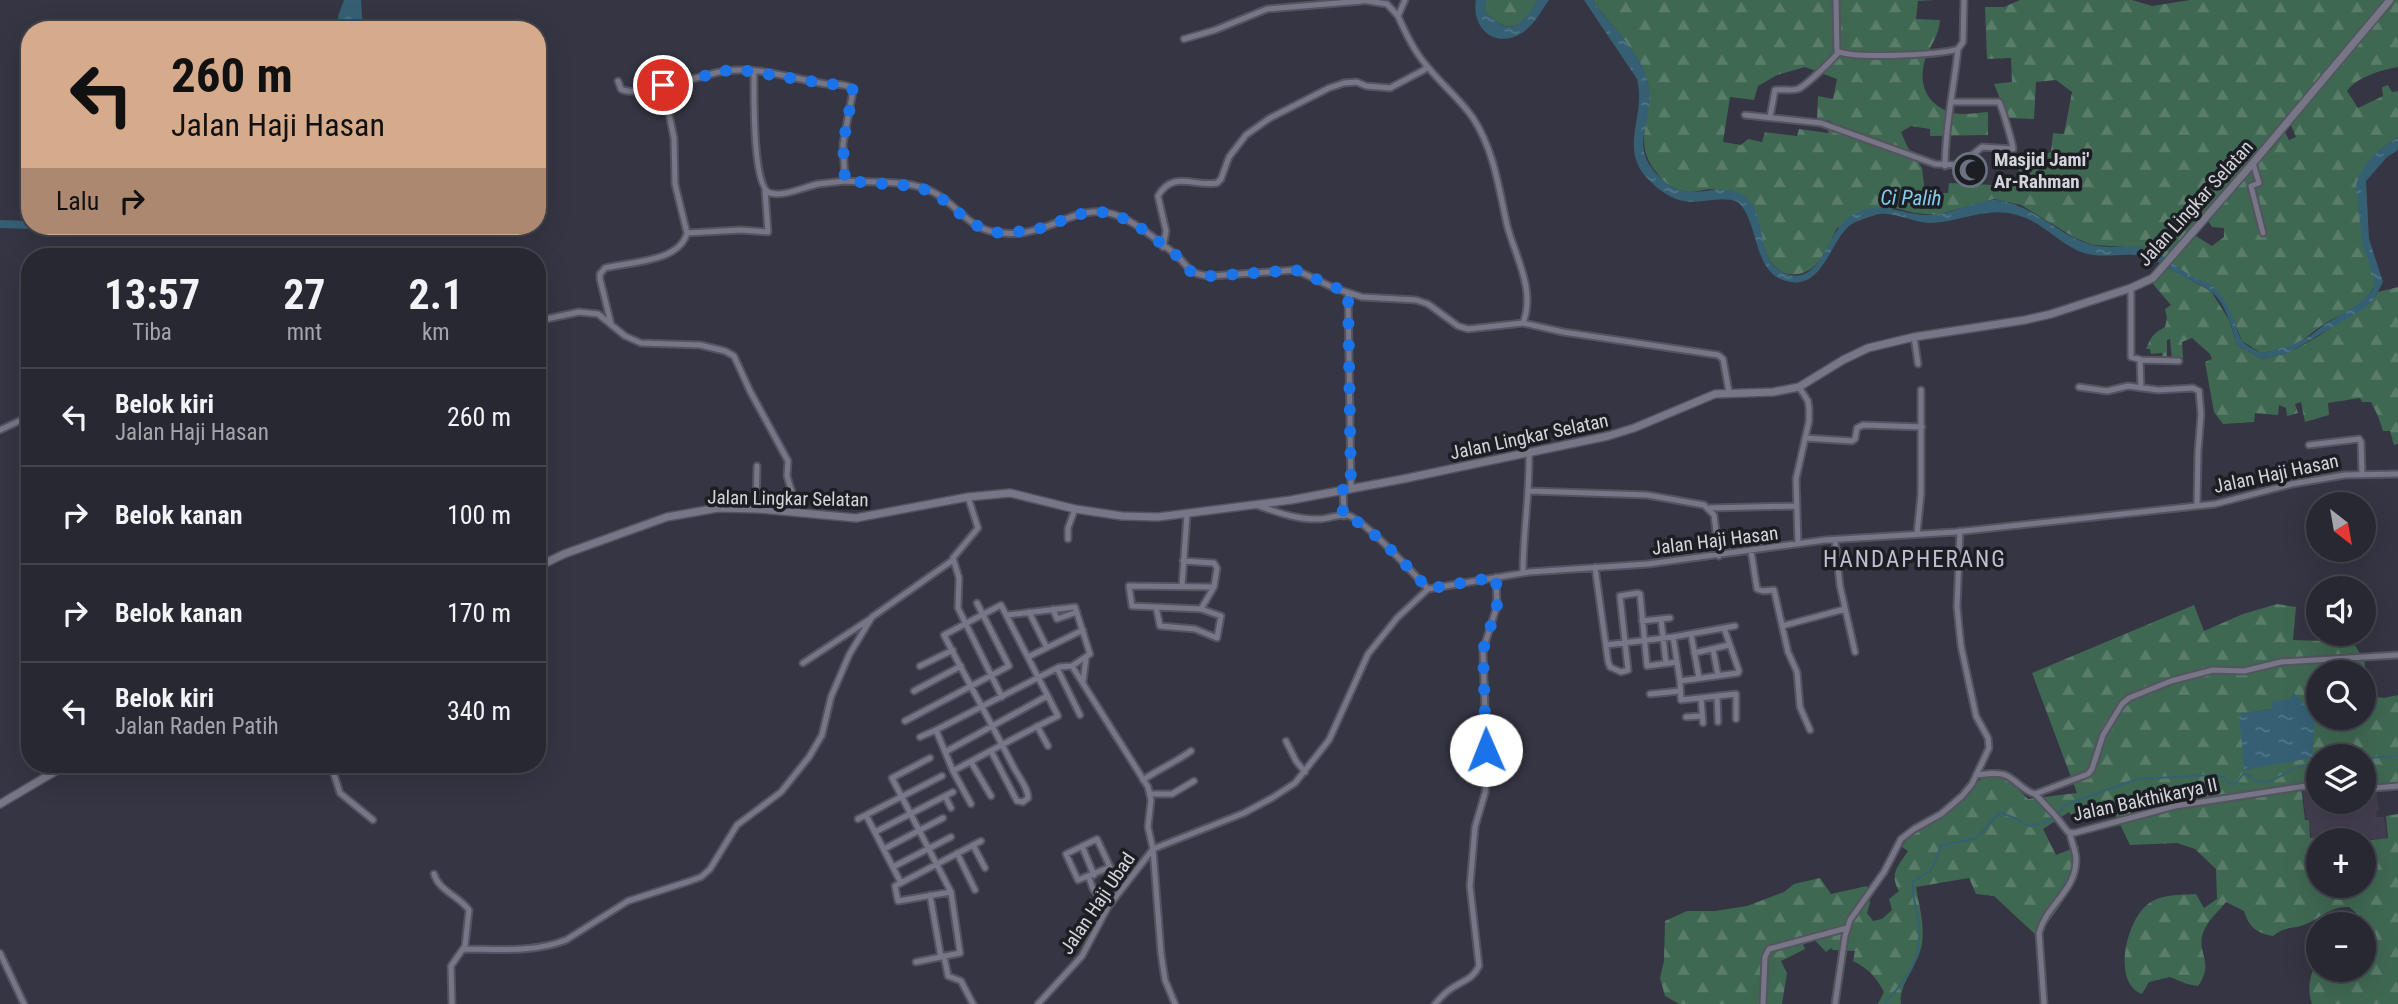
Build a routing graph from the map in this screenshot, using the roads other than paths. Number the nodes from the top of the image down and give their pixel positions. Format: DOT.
graph roads {
  1 [pos="1362,0"];
  2 [pos="1405,0"];
  3 [pos="1836,0"];
  4 [pos="1964,0"];
  5 [pos="2390,0"];
  6 [pos="1398,16"];
  7 [pos="1184,39"];
  8 [pos="1958,49"];
  9 [pos="1839,53"];
  10 [pos="1427,66"];
  11 [pos="671,70"];
  12 [pos="754,71"];
  13 [pos="618,81"];
  14 [pos="673,83"];
  15 [pos="663,85"];
  16 [pos="1951,102"];
  17 [pos="1745,115"];
  18 [pos="1770,117"];
  19 [pos="2253,163"];
  20 [pos="1945,166"];
  21 [pos="845,181"];
  22 [pos="765,190"];
  23 [pos="687,233"];
  24 [pos="2263,233"];
  25 [pos="1163,247"];
  26 [pos="2131,288"];
  27 [pos="1348,293"];
  28 [pos="546,319"];
  29 [pos="1523,323"];
  30 [pos="611,324"];
  31 [pos="1914,337"];
  32 [pos="2140,360"];
  33 [pos="2179,361"];
  34 [pos="1918,364"];
  35 [pos="1799,387"];
  36 [pos="2079,387"];
  37 [pos="2141,388"];
  38 [pos="1922,390"];
  39 [pos="1729,392"];
  40 [pos="21,420"];
  41 [pos="1922,427"];
  42 [pos="0,430"];
  43 [pos="1805,438"];
  44 [pos="2309,444"];
  45 [pos="1529,452"];
  46 [pos="757,466"];
  47 [pos="2362,473"];
  48 [pos="2398,474"];
  49 [pos="1351,488"];
  50 [pos="1342,490"];
  51 [pos="1530,491"];
  52 [pos="968,497"];
  53 [pos="1256,505"];
  54 [pos="2197,505"];
  55 [pos="1796,506"];
  56 [pos="1710,508"];
  57 [pos="756,509"];
  58 [pos="1075,509"];
  59 [pos="798,512"];
  60 [pos="1187,514"];
  61 [pos="1343,516"];
  62 [pos="1960,531"];
  63 [pos="1917,534"];
  64 [pos="1068,539"];
  65 [pos="1835,540"];
  66 [pos="1798,544"];
  67 [pos="1751,551"];
  68 [pos="1719,556"];
  69 [pos="953,560"];
  70 [pos="1184,561"];
  71 [pos="546,563"];
  72 [pos="1595,568"];
  73 [pos="1523,573"];
  74 [pos="1496,577"];
  75 [pos="1182,586"];
  76 [pos="1214,587"];
  77 [pos="1428,589"];
  78 [pos="977,603"];
  79 [pos="1156,607"];
  80 [pos="1053,609"];
  81 [pos="1201,609"];
  82 [pos="1844,609"];
  83 [pos="1030,612"];
  84 [pos="1077,612"];
  85 [pos="983,615"];
  86 [pos="1007,615"];
  87 [pos="872,617"];
  88 [pos="1670,618"];
  89 [pos="1661,619"];
  90 [pos="1642,621"];
  91 [pos="965,624"];
  92 [pos="1735,626"];
  93 [pos="1782,626"];
  94 [pos="1724,628"];
  95 [pos="1083,630"];
  96 [pos="1691,634"];
  97 [pos="1673,637"];
  98 [pos="1664,639"];
  99 [pos="1644,640"];
  100 [pos="1625,643"];
  101 [pos="1606,645"];
  102 [pos="1729,645"];
  103 [pos="1047,648"];
  104 [pos="1713,649"];
  105 [pos="953,650"];
  106 [pos="1855,652"];
  107 [pos="1695,653"];
  108 [pos="2398,655"];
  109 [pos="1028,657"];
  110 [pos="1086,657"];
  111 [pos="1677,662"];
  112 [pos="803,663"];
  113 [pos="1667,663"];
  114 [pos="920,666"];
  115 [pos="961,666"];
  116 [pos="1072,666"];
  117 [pos="1057,668"];
  118 [pos="991,676"];
  119 [pos="1718,676"];
  120 [pos="1039,678"];
  121 [pos="1699,678"];
  122 [pos="1679,681"];
  123 [pos="1083,682"];
  124 [pos="971,686"];
  125 [pos="914,691"];
  126 [pos="1680,691"];
  127 [pos="1650,694"];
  128 [pos="1047,696"];
  129 [pos="1717,696"];
  130 [pos="1002,697"];
  131 [pos="1702,698"];
  132 [pos="983,707"];
  133 [pos="1080,715"];
  134 [pos="1702,716"];
  135 [pos="1686,717"];
  136 [pos="1736,719"];
  137 [pos="905,721"];
  138 [pos="1718,722"];
  139 [pos="1703,723"];
  140 [pos="992,726"];
  141 [pos="1038,726"];
  142 [pos="936,730"];
  143 [pos="1810,730"];
  144 [pos="920,737"];
  145 [pos="1286,741"];
  146 [pos="1002,745"];
  147 [pos="1048,746"];
  148 [pos="991,751"];
  149 [pos="1191,751"];
  150 [pos="945,752"];
  151 [pos="930,758"];
  152 [pos="971,762"];
  153 [pos="1011,762"];
  154 [pos="1000,769"];
  155 [pos="953,771"];
  156 [pos="1305,772"];
  157 [pos="52,773"];
  158 [pos="334,773"];
  159 [pos="1976,775"];
  160 [pos="942,776"];
  161 [pos="1143,780"];
  162 [pos="1194,781"];
  163 [pos="2306,786"];
  164 [pos="2398,786"];
  165 [pos="2376,788"];
  166 [pos="953,792"];
  167 [pos="1150,794"];
  168 [pos="2035,794"];
  169 [pos="902,795"];
  170 [pos="945,796"];
  171 [pos="991,796"];
  172 [pos="0,804"];
  173 [pos="971,804"];
  174 [pos="951,808"];
  175 [pos="912,813"];
  176 [pos="866,815"];
  177 [pos="943,818"];
  178 [pos="858,819"];
  179 [pos="373,820"];
  180 [pos="920,830"];
  181 [pos="875,832"];
  182 [pos="2070,833"];
  183 [pos="951,837"];
  184 [pos="981,841"];
  185 [pos="972,845"];
  186 [pos="1082,846"];
  187 [pos="929,847"];
  188 [pos="884,849"];
  189 [pos="1153,849"];
  190 [pos="957,853"];
  191 [pos="937,863"];
  192 [pos="893,867"];
  193 [pos="985,869"];
  194 [pos="434,874"];
  195 [pos="1092,877"];
  196 [pos="901,883"];
  197 [pos="975,890"];
  198 [pos="951,892"];
  199 [pos="930,895"];
  200 [pos="1108,907"];
  201 [pos="1847,928"];
  202 [pos="464,949"];
  203 [pos="0,953"];
  204 [pos="942,957"];
  205 [pos="916,962"];
  206 [pos="24,1004"];
  207 [pos="452,1004"];
  208 [pos="973,1004"];
  209 [pos="1038,1004"];
  210 [pos="1175,1004"];
  211 [pos="1435,1004"];
  212 [pos="1763,1004"];
  213 [pos="1835,1004"];
  214 [pos="2044,1004"];
  1 -- 6 [label="street"];
  1 -- 7 [label="street"];
  2 -- 6 [label="street"];
  3 -- 9 [label="street"];
  4 -- 8 [label="street"];
  5 -- 19 [label="street, Jalan Lingkar Selatan"];
  6 -- 10 [label="street"];
  8 -- 9 [label="street"];
  8 -- 16 [label="street"];
  9 -- 18 [label="street"];
  10 -- 25 [label="street"];
  10 -- 29 [label="street"];
  11 -- 14 [label="street"];
  12 -- 14 [label="street"];
  12 -- 21 [label="street"];
  12 -- 22 [label="street"];
  13 -- 15 [label="street"];
  14 -- 15 [label="street"];
  15 -- 23 [label="street"];
  16 -- 20 [label="street"];
  16 -- 20 [label="street"];
  17 -- 18 [label="street"];
  18 -- 20 [label="street"];
  19 -- 24 [label="street"];
  19 -- 26 [label="street, Jalan Lingkar Selatan"];
  21 -- 22 [label="street"];
  21 -- 25 [label="street"];
  22 -- 23 [label="street"];
  23 -- 30 [label="street"];
  25 -- 27 [label="street"];
  26 -- 31 [label="street, Jalan Lingkar Selatan"];
  26 -- 32 [label="street"];
  27 -- 29 [label="street"];
  27 -- 49 [label="street"];
  28 -- 30 [label="street"];
  29 -- 39 [label="street"];
  30 -- 59 [label="street"];
  31 -- 34 [label="street"];
  31 -- 35 [label="street, Jalan Lingkar Selatan"];
  32 -- 33 [label="street"];
  32 -- 37 [label="street"];
  35 -- 39 [label="street, Jalan Lingkar Selatan"];
  35 -- 43 [label="street"];
  36 -- 37 [label="street"];
  37 -- 54 [label="street"];
  38 -- 41 [label="street"];
  39 -- 45 [label="street, Jalan Lingkar Selatan"];
  40 -- 42 [label="street"];
  41 -- 43 [label="street"];
  41 -- 63 [label="street"];
  43 -- 55 [label="street"];
  44 -- 47 [label="street"];
  45 -- 49 [label="street, Jalan Lingkar Selatan"];
  45 -- 51 [label="street"];
  46 -- 57 [label="street"];
  47 -- 48 [label="street, Jalan Haji Hasan"];
  47 -- 54 [label="street, Jalan Haji Hasan"];
  49 -- 50 [label="street, Jalan Lingkar Selatan"];
  50 -- 53 [label="street, Jalan Lingkar Selatan"];
  50 -- 61 [label="street"];
  51 -- 56 [label="street"];
  51 -- 73 [label="street"];
  52 -- 58 [label="street, Jalan Lingkar Selatan"];
  52 -- 59 [label="street, Jalan Lingkar Selatan"];
  52 -- 69 [label="street"];
  53 -- 60 [label="street, Jalan Lingkar Selatan"];
  53 -- 61 [label="street"];
  54 -- 62 [label="street, Jalan Haji Hasan"];
  55 -- 56 [label="street"];
  55 -- 66 [label="street"];
  56 -- 68 [label="street"];
  57 -- 59 [label="street, Jalan Lingkar Selatan"];
  57 -- 71 [label="street, Jalan Lingkar Selatan"];
  58 -- 60 [label="street, Jalan Lingkar Selatan"];
  58 -- 64 [label="street"];
  60 -- 70 [label="street"];
  61 -- 77 [label="street"];
  62 -- 63 [label="street, Jalan Haji Hasan"];
  62 -- 159 [label="street"];
  63 -- 65 [label="street, Jalan Haji Hasan"];
  65 -- 66 [label="street, Jalan Haji Hasan"];
  65 -- 82 [label="street"];
  66 -- 67 [label="street, Jalan Haji Hasan"];
  67 -- 68 [label="street, Jalan Haji Hasan"];
  67 -- 93 [label="street"];
  68 -- 72 [label="street, Jalan Haji Hasan"];
  69 -- 87 [label="street"];
  69 -- 91 [label="street"];
  70 -- 75 [label="street"];
  70 -- 76 [label="street"];
  72 -- 73 [label="street, Jalan Haji Hasan"];
  72 -- 101 [label="street"];
  73 -- 74 [label="street, Jalan Haji Hasan"];
  74 -- 77 [label="street, Jalan Haji Hasan"];
  74 -- 211 [label="street"];
  75 -- 76 [label="street"];
  75 -- 79 [label="street"];
  76 -- 81 [label="street"];
  77 -- 156 [label="street"];
  78 -- 85 [label="street"];
  79 -- 81 [label="street"];
  79 -- 81 [label="street"];
  80 -- 83 [label="street"];
  80 -- 84 [label="street"];
  80 -- 84 [label="street"];
  82 -- 93 [label="street"];
  82 -- 106 [label="street"];
  83 -- 86 [label="street"];
  83 -- 103 [label="street"];
  84 -- 95 [label="street"];
  85 -- 86 [label="street"];
  85 -- 91 [label="street"];
  85 -- 118 [label="street"];
  86 -- 109 [label="street"];
  87 -- 112 [label="street"];
  87 -- 202 [label="street"];
  88 -- 89 [label="street"];
  89 -- 90 [label="street"];
  89 -- 98 [label="street"];
  90 -- 99 [label="street"];
  90 -- 100 [label="street"];
  91 -- 105 [label="street"];
  91 -- 118 [label="street"];
  92 -- 94 [label="street"];
  93 -- 143 [label="street"];
  94 -- 96 [label="street"];
  94 -- 102 [label="street"];
  95 -- 103 [label="street"];
  95 -- 110 [label="street"];
  96 -- 97 [label="street"];
  96 -- 107 [label="street"];
  97 -- 98 [label="street"];
  97 -- 111 [label="street"];
  98 -- 99 [label="street"];
  98 -- 113 [label="street"];
  99 -- 100 [label="street"];
  99 -- 113 [label="street"];
  100 -- 101 [label="street"];
  100 -- 101 [label="street"];
  102 -- 104 [label="street"];
  102 -- 119 [label="street"];
  103 -- 109 [label="street"];
  104 -- 107 [label="street"];
  104 -- 119 [label="street"];
  105 -- 114 [label="street"];
  105 -- 115 [label="street"];
  107 -- 121 [label="street"];
  108 -- 168 [label="street"];
  109 -- 120 [label="street"];
  110 -- 116 [label="street"];
  110 -- 123 [label="street"];
  111 -- 113 [label="street"];
  111 -- 122 [label="street"];
  115 -- 124 [label="street"];
  115 -- 125 [label="street"];
  116 -- 117 [label="street"];
  116 -- 123 [label="street"];
  117 -- 120 [label="street"];
  117 -- 133 [label="street"];
  118 -- 124 [label="street"];
  118 -- 130 [label="street"];
  119 -- 121 [label="street"];
  120 -- 128 [label="street"];
  120 -- 130 [label="street"];
  121 -- 122 [label="street"];
  122 -- 126 [label="street"];
  123 -- 161 [label="street"];
  124 -- 132 [label="street"];
  124 -- 137 [label="street"];
  126 -- 127 [label="street"];
  126 -- 131 [label="street"];
  128 -- 140 [label="street"];
  128 -- 141 [label="street"];
  129 -- 131 [label="street"];
  129 -- 136 [label="street"];
  129 -- 138 [label="street"];
  130 -- 132 [label="street"];
  131 -- 134 [label="street"];
  132 -- 140 [label="street"];
  132 -- 142 [label="street"];
  134 -- 135 [label="street"];
  134 -- 139 [label="street"];
  140 -- 146 [label="street"];
  140 -- 150 [label="street"];
  141 -- 146 [label="street"];
  141 -- 147 [label="street"];
  142 -- 144 [label="street"];
  142 -- 150 [label="street"];
  145 -- 156 [label="street"];
  146 -- 148 [label="street"];
  146 -- 153 [label="street"];
  148 -- 152 [label="street"];
  148 -- 154 [label="street"];
  149 -- 161 [label="street"];
  150 -- 155 [label="street"];
  151 -- 169 [label="street"];
  152 -- 155 [label="street"];
  152 -- 171 [label="street"];
  153 -- 154 [label="street"];
  153 -- 154 [label="street"];
  155 -- 173 [label="street"];
  156 -- 189 [label="street"];
  157 -- 172 [label="street"];
  158 -- 179 [label="street"];
  159 -- 168 [label="street, Jalan Bakthikarya II"];
  159 -- 201 [label="street"];
  160 -- 169 [label="street"];
  161 -- 167 [label="street"];
  162 -- 167 [label="street"];
  163 -- 182 [label="street, Jalan Bakthikarya II"];
  164 -- 165 [label="street"];
  166 -- 170 [label="street"];
  167 -- 189 [label="street"];
  168 -- 182 [label="street, Jalan Bakthikarya II"];
  169 -- 175 [label="street"];
  169 -- 176 [label="street"];
  170 -- 174 [label="street"];
  170 -- 175 [label="street"];
  175 -- 180 [label="street"];
  175 -- 181 [label="street"];
  176 -- 178 [label="street"];
  176 -- 181 [label="street"];
  177 -- 180 [label="street"];
  180 -- 187 [label="street"];
  180 -- 188 [label="street"];
  181 -- 188 [label="street"];
  182 -- 214 [label="street"];
  183 -- 187 [label="street"];
  184 -- 185 [label="street"];
  185 -- 190 [label="street"];
  185 -- 193 [label="street"];
  186 -- 195 [label="street"];
  186 -- 195 [label="street"];
  186 -- 195 [label="street"];
  187 -- 191 [label="street"];
  187 -- 192 [label="street"];
  188 -- 192 [label="street"];
  189 -- 200 [label="street, Jalan Haji Ubad"];
  189 -- 210 [label="street"];
  190 -- 191 [label="street"];
  190 -- 197 [label="street"];
  191 -- 196 [label="street"];
  191 -- 198 [label="street"];
  192 -- 196 [label="street"];
  194 -- 202 [label="street"];
  195 -- 200 [label="street"];
  196 -- 199 [label="street"];
  198 -- 199 [label="street"];
  198 -- 204 [label="street"];
  199 -- 204 [label="street"];
  200 -- 209 [label="street, Jalan Haji Ubad"];
  201 -- 212 [label="street"];
  201 -- 213 [label="street"];
  202 -- 207 [label="street"];
  203 -- 206 [label="street"];
  204 -- 205 [label="street"];
  204 -- 208 [label="street"];
}
